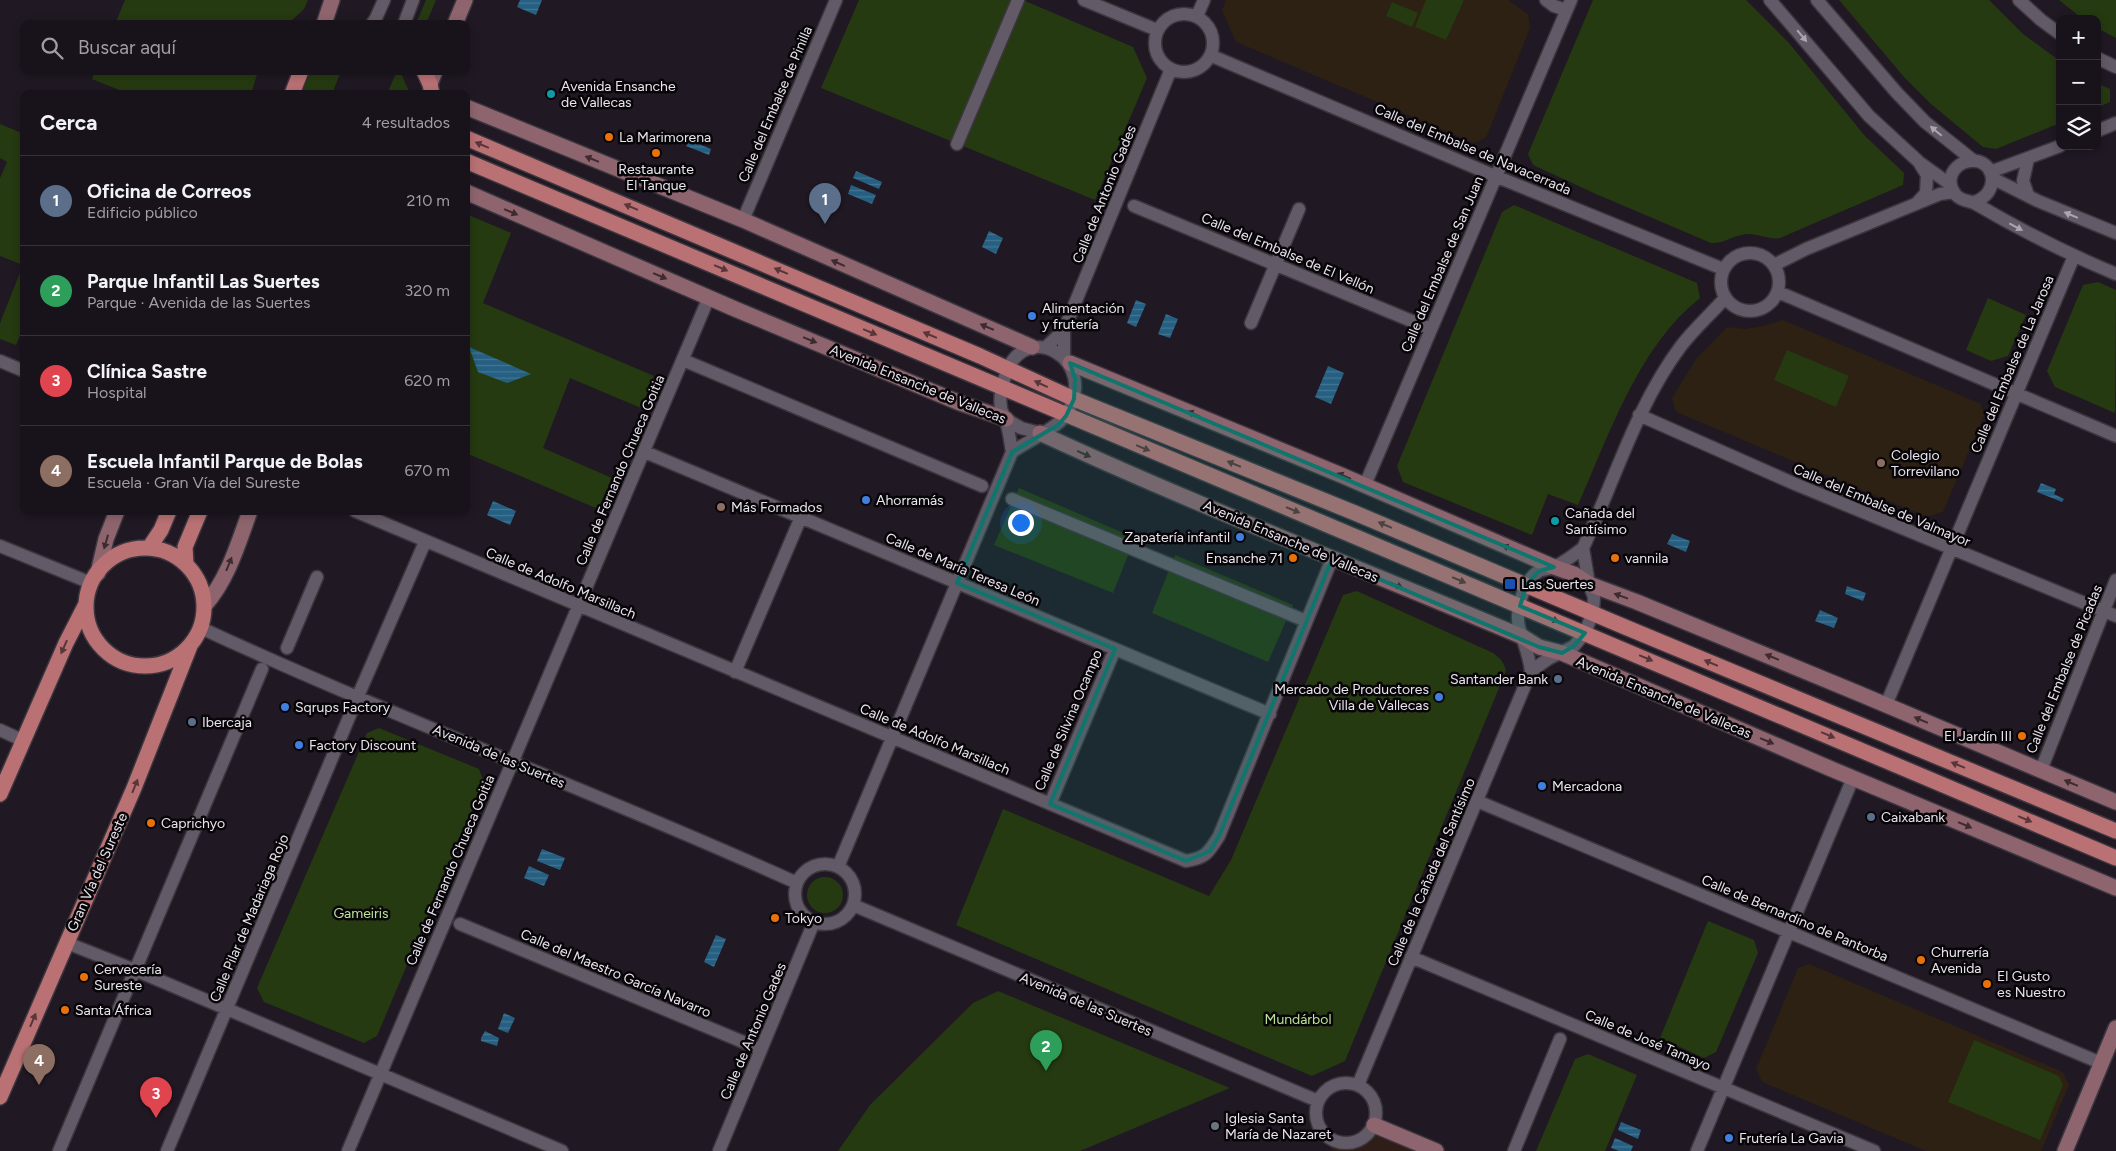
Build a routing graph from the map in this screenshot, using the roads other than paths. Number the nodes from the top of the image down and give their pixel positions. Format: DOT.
graph roads {
  1 [pos="332,0"];
  2 [pos="384,0"];
  3 [pos="413,0"];
  4 [pos="465,0"];
  5 [pos="836,0"];
  6 [pos="1018,0"];
  7 [pos="1084,0"];
  8 [pos="1204,0"];
  9 [pos="1546,0"];
  10 [pos="1770,0"];
  11 [pos="1817,0"];
  12 [pos="2019,0"];
  13 [pos="1568,5"];
  14 [pos="1197,16"];
  15 [pos="325,20"];
  16 [pos="375,20"];
  17 [pos="406,20"];
  18 [pos="457,20"];
  19 [pos="1157,30"];
  20 [pos="2056,31"];
  21 [pos="1212,56"];
  22 [pos="2101,60"];
  23 [pos="2116,67"];
  24 [pos="1171,70"];
  25 [pos="299,75"];
  26 [pos="293,90"];
  27 [pos="470,109"];
  28 [pos="2116,123"];
  29 [pos="2101,129"];
  30 [pos="470,140"];
  31 [pos="957,144"];
  32 [pos="2056,148"];
  33 [pos="2028,159"];
  34 [pos="1974,161"];
  35 [pos="1919,162"];
  36 [pos="470,163"];
  37 [pos="1991,175"];
  38 [pos="1495,176"];
  39 [pos="1952,188"];
  40 [pos="470,194"];
  41 [pos="2028,195"];
  42 [pos="1974,202"];
  43 [pos="1915,204"];
  44 [pos="1134,206"];
  45 [pos="1299,208"];
  46 [pos="743,220"];
  47 [pos="2116,233"];
  48 [pos="2074,256"];
  49 [pos="1276,264"];
  50 [pos="1774,265"];
  51 [pos="1723,269"];
  52 [pos="2116,274"];
  53 [pos="1778,292"];
  54 [pos="709,297"];
  55 [pos="1725,298"];
  56 [pos="1251,323"];
  57 [pos="1431,329"];
  58 [pos="1064,330"];
  59 [pos="1039,347"];
  60 [pos="683,360"];
  61 [pos="1067,360"];
  62 [pos="0,361"];
  63 [pos="1007,368"];
  64 [pos="20,369"];
  65 [pos="1001,388"];
  66 [pos="2017,394"];
  67 [pos="1074,399"];
  68 [pos="1066,416"];
  69 [pos="1639,416"];
  70 [pos="1006,419"];
  71 [pos="1040,433"];
  72 [pos="2116,436"];
  73 [pos="645,452"];
  74 [pos="1012,452"];
  75 [pos="1365,485"];
  76 [pos="982,486"];
  77 [pos="1012,499"];
  78 [pos="115,515"];
  79 [pos="167,515"];
  80 [pos="198,515"];
  81 [pos="248,515"];
  82 [pos="364,515"];
  83 [pos="801,516"];
  84 [pos="425,542"];
  85 [pos="0,546"];
  86 [pos="149,548"];
  87 [pos="1583,548"];
  88 [pos="1951,550"];
  89 [pos="1332,559"];
  90 [pos="186,564"];
  91 [pos="1554,567"];
  92 [pos="317,577"];
  93 [pos="94,578"];
  94 [pos="2116,580"];
  95 [pos="957,582"];
  96 [pos="1527,584"];
  97 [pos="1590,584"];
  98 [pos="86,604"];
  99 [pos="204,605"];
  100 [pos="577,606"];
  101 [pos="1520,606"];
  102 [pos="2104,611"];
  103 [pos="1593,612"];
  104 [pos="2116,616"];
  105 [pos="1306,621"];
  106 [pos="201,628"];
  107 [pos="1584,633"];
  108 [pos="1524,637"];
  109 [pos="190,646"];
  110 [pos="288,648"];
  111 [pos="1115,649"];
  112 [pos="1562,653"];
  113 [pos="262,669"];
  114 [pos="1531,671"];
  115 [pos="736,672"];
  116 [pos="358,696"];
  117 [pos="1886,705"];
  118 [pos="1270,714"];
  119 [pos="0,730"];
  120 [pos="893,738"];
  121 [pos="24,741"];
  122 [pos="512,761"];
  123 [pos="2040,770"];
  124 [pos="1853,778"];
  125 [pos="0,794"];
  126 [pos="1478,801"];
  127 [pos="2116,802"];
  128 [pos="1050,804"];
  129 [pos="2116,830"];
  130 [pos="2116,858"];
  131 [pos="838,867"];
  132 [pos="798,883"];
  133 [pos="2116,888"];
  134 [pos="853,905"];
  135 [pos="814,922"];
  136 [pos="460,924"];
  137 [pos="1790,932"];
  138 [pos="67,943"];
  139 [pos="1411,957"];
  140 [pos="135,970"];
  141 [pos="227,1009"];
  142 [pos="2116,1028"];
  143 [pos="1560,1039"];
  144 [pos="760,1049"];
  145 [pos="2101,1063"];
  146 [pos="380,1074"];
  147 [pos="1358,1085"];
  148 [pos="1724,1088"];
  149 [pos="0,1097"];
  150 [pos="1318,1101"];
  151 [pos="1374,1125"];
  152 [pos="1333,1146"];
  153 [pos="60,1151"];
  154 [pos="167,1151"];
  155 [pos="348,1151"];
  156 [pos="562,1151"];
  157 [pos="719,1151"];
  158 [pos="1436,1151"];
  159 [pos="1514,1151"];
  160 [pos="1697,1151"];
  161 [pos="1874,1151"];
  162 [pos="2065,1151"];
  1 -- 15 [label="street"];
  2 -- 16 [label="street"];
  3 -- 17 [label="street"];
  4 -- 18 [label="street"];
  5 -- 46 [label="street, Calle del Embalse de Pinilla"];
  6 -- 31 [label="street"];
  7 -- 19 [label="street"];
  8 -- 14 [label="street"];
  9 -- 13 [label="street"];
  10 -- 35 [label="street, one-way"];
  34 -- 11 [label="street, one-way"];
  12 -- 20 [label="street"];
  13 -- 38 [label="street, Calle del Embalse de San Juan"];
  14 -- 19 [label="street"];
  14 -- 21 [label="street"];
  19 -- 24 [label="street"];
  21 -- 24 [label="street"];
  21 -- 38 [label="street, Calle del Embalse de Navacerrada"];
  22 -- 23 [label="street"];
  24 -- 58 [label="street, Calle de Antonio Gades"];
  25 -- 26 [label="main road"];
  46 -- 27 [label="street, one-way"];
  28 -- 29 [label="street"];
  63 -- 30 [label="main road, one-way"];
  32 -- 33 [label="street"];
  33 -- 37 [label="street"];
  33 -- 41 [label="street"];
  34 -- 37 [label="street"];
  34 -- 39 [label="street"];
  35 -- 39 [label="street"];
  35 -- 43 [label="street"];
  36 -- 65 [label="main road, Avenida Ensanche de Vallecas, one-way"];
  37 -- 41 [label="street"];
  37 -- 42 [label="street"];
  38 -- 51 [label="street, Calle del Embalse de Navacerrada"];
  38 -- 57 [label="street, Calle del Embalse de San Juan"];
  39 -- 42 [label="street"];
  39 -- 43 [label="street"];
  40 -- 54 [label="street, Avenida Ensanche de Vallecas, one-way"];
  47 -- 41 [label="street, one-way"];
  42 -- 48 [label="street, one-way"];
  43 -- 50 [label="street"];
  44 -- 49 [label="street, Calle del Embalse de El Vellón"];
  45 -- 49 [label="street"];
  59 -- 46 [label="street, one-way"];
  48 -- 52 [label="street"];
  48 -- 66 [label="street, Calle del Embalse de La Jarosa"];
  49 -- 56 [label="street"];
  49 -- 57 [label="street, Calle del Embalse de El Vellón"];
  50 -- 51 [label="street"];
  50 -- 53 [label="street"];
  51 -- 55 [label="street"];
  53 -- 55 [label="street"];
  53 -- 66 [label="street"];
  54 -- 60 [label="street, Calle de Fernando Chueca Goitia"];
  54 -- 70 [label="street, Avenida Ensanche de Vallecas, one-way"];
  55 -- 69 [label="street"];
  57 -- 75 [label="street, Calle del Embalse de San Juan"];
  58 -- 59 [label="street, Calle de Antonio Gades"];
  58 -- 61 [label="street, Calle de Antonio Gades"];
  59 -- 61 [label="street"];
  59 -- 63 [label="street, Calle de Antonio Gades"];
  60 -- 73 [label="street, Calle de Fernando Chueca Goitia"];
  60 -- 76 [label="street"];
  61 -- 67 [label="street, Calle de Antonio Gades"];
  75 -- 61 [label="street, one-way"];
  62 -- 64 [label="street"];
  63 -- 65 [label="street, Calle de Antonio Gades"];
  67 -- 63 [label="main road, one-way"];
  65 -- 68 [label="main road, Avenida Ensanche de Vallecas"];
  65 -- 70 [label="street, Calle de Antonio Gades"];
  66 -- 72 [label="street"];
  66 -- 88 [label="street, Calle del Embalse de La Jarosa"];
  67 -- 68 [label="street, Calle de Antonio Gades"];
  96 -- 67 [label="main road, one-way"];
  68 -- 71 [label="street, Calle de Antonio Gades"];
  68 -- 101 [label="main road, Avenida Ensanche de Vallecas, one-way"];
  69 -- 87 [label="street"];
  69 -- 88 [label="street, Calle del Embalse de Valmayor"];
  70 -- 71 [label="street, Avenida Ensanche de Vallecas"];
  70 -- 74 [label="street, Calle de Antonio Gades"];
  71 -- 74 [label="street, Calle de Antonio Gades"];
  71 -- 89 [label="street, Avenida Ensanche de Vallecas, one-way"];
  73 -- 83 [label="street, Calle de María Teresa León"];
  73 -- 100 [label="street, Calle de Fernando Chueca Goitia"];
  74 -- 95 [label="street"];
  91 -- 75 [label="street, one-way"];
  77 -- 105 [label="street"];
  78 -- 93 [label="street, one-way"];
  79 -- 86 [label="main road"];
  80 -- 90 [label="main road"];
  99 -- 81 [label="street, one-way"];
  82 -- 84 [label="street, Calle de Adolfo Marsillach"];
  83 -- 95 [label="street, Calle de María Teresa León"];
  83 -- 115 [label="street"];
  84 -- 100 [label="street, Calle de Adolfo Marsillach"];
  84 -- 116 [label="street, Calle Pilar de Madariaga Rojo"];
  85 -- 93 [label="street"];
  86 -- 90 [label="main road"];
  86 -- 93 [label="main road"];
  87 -- 91 [label="street"];
  87 -- 97 [label="street"];
  88 -- 102 [label="street, Calle del Embalse de Valmayor"];
  88 -- 117 [label="street, Calle del Embalse de La Jarosa"];
  89 -- 105 [label="street, Calle de Adolfo Marsillach"];
  89 -- 108 [label="street, Avenida Ensanche de Vallecas, one-way"];
  90 -- 99 [label="main road"];
  91 -- 96 [label="street"];
  91 -- 97 [label="street"];
  92 -- 110 [label="street"];
  93 -- 98 [label="main road"];
  94 -- 102 [label="street, Calle del Embalse de Picadas"];
  95 -- 111 [label="street, Calle de María Teresa León"];
  95 -- 120 [label="street"];
  96 -- 101 [label="street"];
  96 -- 103 [label="main road"];
  97 -- 103 [label="street"];
  117 -- 97 [label="street, one-way"];
  98 -- 109 [label="main road"];
  98 -- 121 [label="main road, one-way"];
  99 -- 106 [label="main road"];
  100 -- 115 [label="street, Calle de Adolfo Marsillach"];
  100 -- 122 [label="street, Calle de Fernando Chueca Goitia"];
  101 -- 107 [label="main road, Avenida Ensanche de Vallecas, one-way"];
  101 -- 108 [label="street"];
  102 -- 104 [label="street, Calle del Embalse de Valmayor"];
  102 -- 123 [label="street, Calle del Embalse de Picadas"];
  103 -- 107 [label="street"];
  129 -- 103 [label="main road, one-way"];
  105 -- 118 [label="street, Calle de Adolfo Marsillach"];
  106 -- 109 [label="main road"];
  106 -- 116 [label="street, Avenida de las Suertes"];
  107 -- 112 [label="street"];
  107 -- 130 [label="main road, Avenida Ensanche de Vallecas, one-way"];
  108 -- 112 [label="street, Avenida Ensanche de Vallecas"];
  108 -- 114 [label="street"];
  138 -- 109 [label="main road, Gran Vía del Sureste, one-way"];
  111 -- 118 [label="street, Calle de María Teresa León"];
  111 -- 128 [label="street, Calle de Silvina Ocampo"];
  112 -- 114 [label="street"];
  112 -- 124 [label="street, Avenida Ensanche de Vallecas, one-way"];
  113 -- 140 [label="street"];
  114 -- 126 [label="street, Calle de la Cañada del Santísimo"];
  115 -- 120 [label="street, Calle de Adolfo Marsillach"];
  116 -- 122 [label="street, Avenida de las Suertes"];
  116 -- 141 [label="street, Calle Pilar de Madariaga Rojo"];
  123 -- 117 [label="street, one-way"];
  118 -- 128 [label="street, Calle de Adolfo Marsillach"];
  119 -- 121 [label="street"];
  120 -- 128 [label="street, Calle de Adolfo Marsillach"];
  120 -- 131 [label="street"];
  121 -- 125 [label="main road"];
  122 -- 132 [label="street, Avenida de las Suertes"];
  122 -- 146 [label="street, Calle de Fernando Chueca Goitia"];
  127 -- 123 [label="street, one-way"];
  124 -- 133 [label="street, Avenida Ensanche de Vallecas, one-way"];
  124 -- 137 [label="street"];
  126 -- 137 [label="street, Calle de Bernardino de Pantorba"];
  126 -- 139 [label="street, Calle de la Cañada del Santísimo"];
  131 -- 132 [label="street"];
  131 -- 134 [label="street"];
  132 -- 135 [label="street"];
  134 -- 135 [label="street"];
  134 -- 150 [label="street, Avenida de las Suertes"];
  135 -- 144 [label="street, Calle de Antonio Gades"];
  136 -- 144 [label="street, Calle del Maestro García Navarro"];
  137 -- 145 [label="street, Calle de Bernardino de Pantorba"];
  137 -- 148 [label="street"];
  138 -- 140 [label="street"];
  149 -- 138 [label="main road, Gran Vía del Sureste, one-way"];
  139 -- 147 [label="street, Calle de la Cañada del Santísimo"];
  139 -- 148 [label="street, Calle de José Tamayo"];
  140 -- 141 [label="street"];
  140 -- 153 [label="street"];
  141 -- 146 [label="street"];
  141 -- 154 [label="street, Calle Pilar de Madariaga Rojo"];
  142 -- 145 [label="street"];
  143 -- 159 [label="street"];
  144 -- 157 [label="street, Calle de Antonio Gades"];
  145 -- 162 [label="street"];
  146 -- 155 [label="street, Calle de Fernando Chueca Goitia"];
  146 -- 156 [label="street"];
  147 -- 150 [label="street"];
  147 -- 151 [label="street"];
  148 -- 160 [label="street"];
  148 -- 161 [label="street, Calle de José Tamayo"];
  150 -- 152 [label="street"];
  151 -- 152 [label="street"];
  151 -- 158 [label="street"];
}
